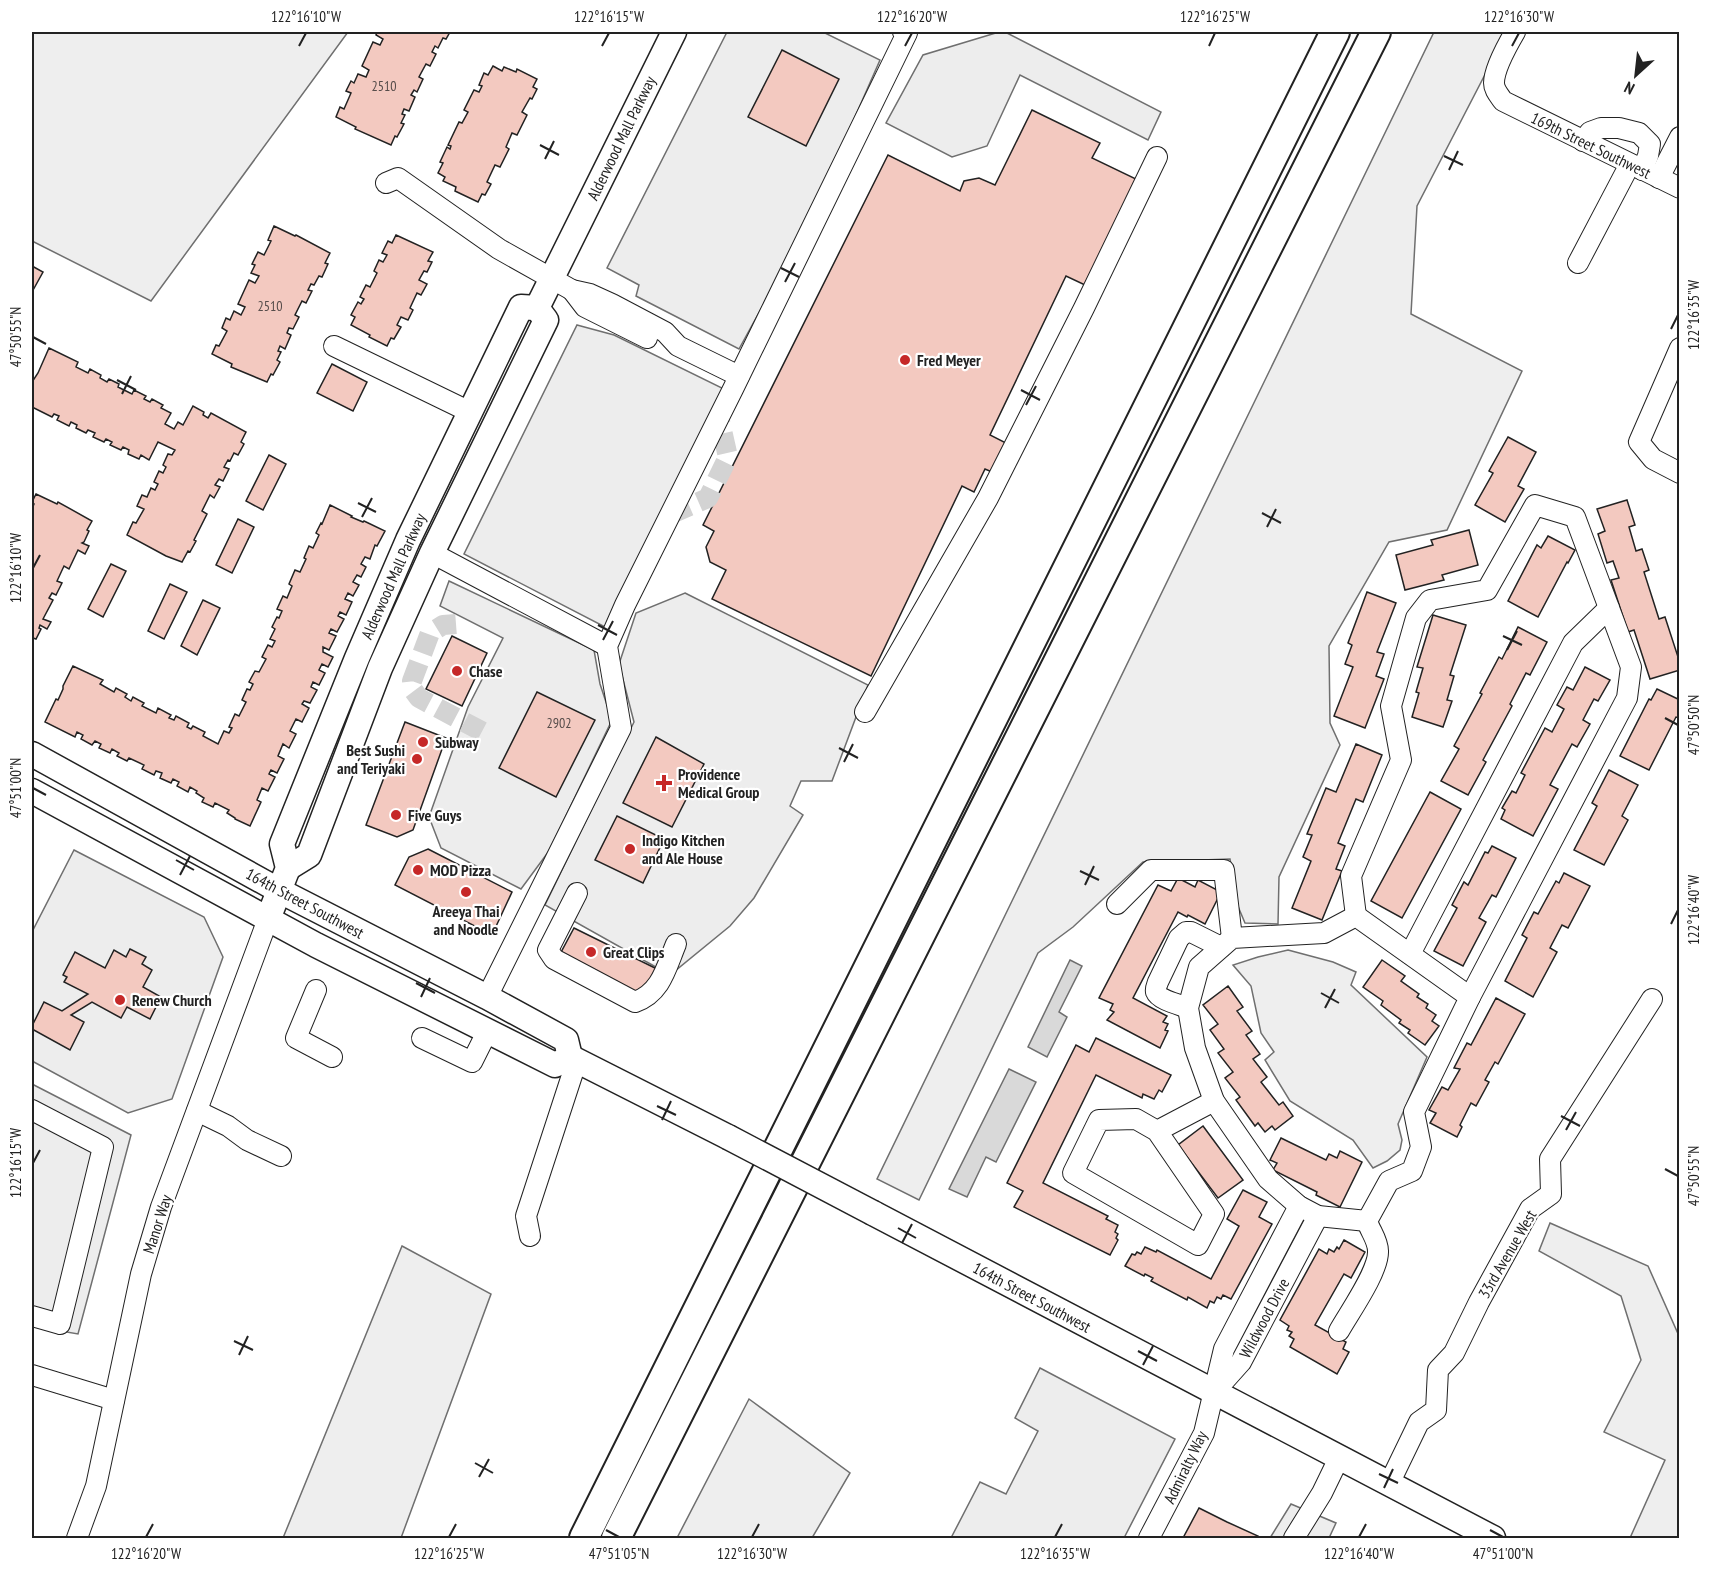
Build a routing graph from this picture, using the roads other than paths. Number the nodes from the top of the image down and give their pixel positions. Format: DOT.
graph roads {
  1 [pos="672,32"];
  2 [pos="903,32"];
  3 [pos="1335,32"];
  4 [pos="1376,32"];
  5 [pos="1515,32"];
  6 [pos="1680,137"];
  7 [pos="1583,141"];
  8 [pos="1157,157"];
  9 [pos="1644,171"];
  10 [pos="386,183"];
  11 [pos="1680,188"];
  12 [pos="1578,263"];
  13 [pos="562,284"];
  14 [pos="537,308"];
  15 [pos="334,346"];
  16 [pos="1680,348"];
  17 [pos="739,376"];
  18 [pos="470,412"];
  19 [pos="1680,473"];
  20 [pos="432,554"];
  21 [pos="1609,608"];
  22 [pos="607,646"];
  23 [pos="865,712"];
  24 [pos="32,754"];
  25 [pos="32,790"];
  26 [pos="288,868"];
  27 [pos="280,891"];
  28 [pos="577,892"];
  29 [pos="1117,904"];
  30 [pos="1356,916"];
  31 [pos="268,919"];
  32 [pos="1227,942"];
  33 [pos="676,944"];
  34 [pos="1410,954"];
  35 [pos="316,990"];
  36 [pos="487,997"];
  37 [pos="1470,997"];
  38 [pos="1652,999"];
  39 [pos="1188,1008"];
  40 [pos="487,1032"];
  41 [pos="422,1038"];
  42 [pos="332,1057"];
  43 [pos="574,1058"];
  44 [pos="1214,1101"];
  45 [pos="32,1110"];
  46 [pos="197,1111"];
  47 [pos="1157,1131"];
  48 [pos="281,1156"];
  49 [pos="1299,1206"];
  50 [pos="1318,1216"];
  51 [pos="1367,1221"];
  52 [pos="530,1236"];
  53 [pos="32,1316"];
  54 [pos="1339,1331"];
  55 [pos="32,1375"];
  56 [pos="1214,1392"];
  57 [pos="114,1400"];
  58 [pos="1339,1458"];
  59 [pos="1389,1484"];
  60 [pos="77,1539"];
  61 [pos="584,1539"];
  62 [pos="616,1539"];
  63 [pos="1149,1539"];
  64 [pos="1294,1539"];
  65 [pos="1493,1539"];
  1 -- 13 [label="main road, Alderwood Mall Parkway"];
  2 -- 17 [label="street"];
  3 -- 61 [label="highway"];
  4 -- 62 [label="highway"];
  5 -- 7 [label="street, 169th Street Southwest"];
  6 -- 9 [label="street"];
  7 -- 9 [label="street, 169th Street Southwest"];
  7 -- 9 [label="street"];
  8 -- 23 [label="street"];
  9 -- 11 [label="street, 169th Street Southwest"];
  9 -- 12 [label="street"];
  10 -- 13 [label="street"];
  13 -- 14 [label="main road, Alderwood Mall Parkway"];
  13 -- 17 [label="street"];
  14 -- 18 [label="main road, Alderwood Mall Parkway"];
  14 -- 20 [label="main road, Alderwood Mall Parkway"];
  15 -- 18 [label="street"];
  16 -- 19 [label="street"];
  17 -- 22 [label="street"];
  18 -- 26 [label="main road, Alderwood Mall Parkway"];
  20 -- 22 [label="street"];
  20 -- 26 [label="main road, Alderwood Mall Parkway"];
  21 -- 30 [label="street"];
  21 -- 34 [label="street"];
  21 -- 37 [label="street"];
  22 -- 36 [label="street"];
  24 -- 27 [label="main road, 164th Street Southwest"];
  25 -- 31 [label="main road, 164th Street Southwest"];
  26 -- 27 [label="main road, Alderwood Mall Parkway"];
  27 -- 31 [label="main road, Alderwood Mall Parkway"];
  27 -- 36 [label="main road, 164th Street Southwest"];
  28 -- 33 [label="street"];
  29 -- 32 [label="street"];
  30 -- 32 [label="street"];
  30 -- 34 [label="street"];
  31 -- 40 [label="main road, 164th Street Southwest"];
  31 -- 46 [label="street, Manor Way"];
  32 -- 39 [label="street"];
  32 -- 39 [label="street"];
  34 -- 37 [label="street"];
  35 -- 42 [label="street"];
  36 -- 43 [label="main road, 164th Street Southwest"];
  37 -- 51 [label="street"];
  38 -- 59 [label="street, 33rd Avenue West"];
  39 -- 44 [label="street"];
  40 -- 41 [label="street"];
  40 -- 43 [label="main road, 164th Street Southwest"];
  43 -- 52 [label="street"];
  43 -- 56 [label="main road, 164th Street Southwest, bridge"];
  44 -- 47 [label="street"];
  44 -- 49 [label="street"];
  45 -- 53 [label="street"];
  46 -- 48 [label="street"];
  46 -- 57 [label="street, Manor Way"];
  47 -- 47 [label="street"];
  49 -- 50 [label="street"];
  49 -- 56 [label="street, Wildwood Drive"];
  50 -- 51 [label="street"];
  50 -- 56 [label="street, Wildwood Drive"];
  51 -- 54 [label="street"];
  55 -- 57 [label="street"];
  56 -- 58 [label="main road, 164th Street Southwest"];
  56 -- 63 [label="street, Admiralty Way"];
  57 -- 60 [label="street, Manor Way"];
  58 -- 59 [label="main road, 164th Street Southwest"];
  58 -- 64 [label="street"];
  59 -- 65 [label="main road, 164th Street Southwest"];
}
